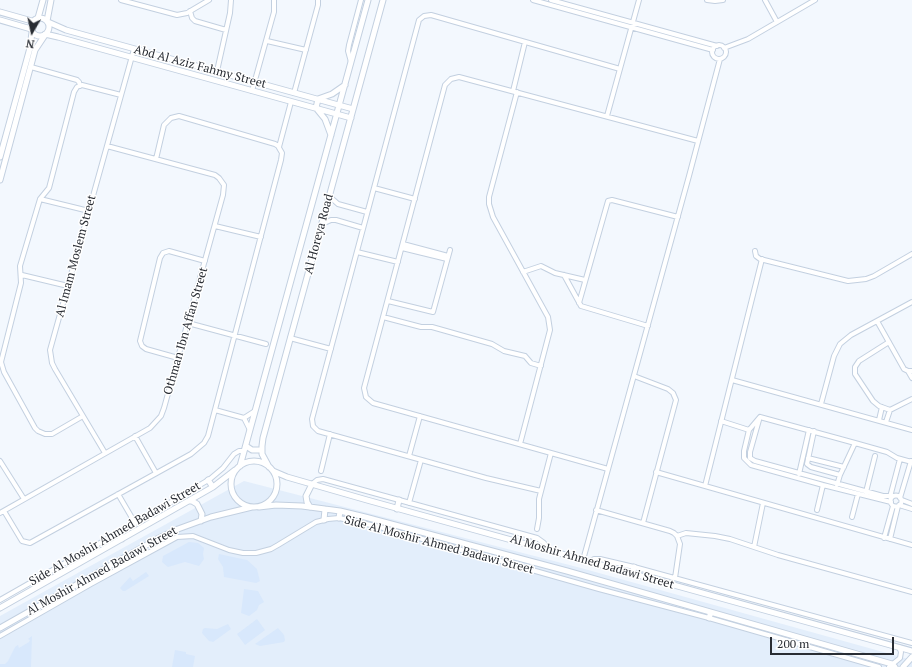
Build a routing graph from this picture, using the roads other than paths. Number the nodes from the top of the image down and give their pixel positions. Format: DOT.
graph roads {
  1 [pos="43,0"];
  2 [pos="51,0"];
  3 [pos="121,0"];
  4 [pos="209,0"];
  5 [pos="231,0"];
  6 [pos="274,0"];
  7 [pos="318,0"];
  8 [pos="361,0"];
  9 [pos="368,0"];
  10 [pos="383,0"];
  11 [pos="533,0"];
  12 [pos="551,0"];
  13 [pos="639,0"];
  14 [pos="707,0"];
  15 [pos="723,0"];
  16 [pos="765,0"];
  17 [pos="815,0"];
  18 [pos="563,2"];
  19 [pos="42,6"];
  20 [pos="49,8"];
  21 [pos="190,10"];
  22 [pos="0,12"];
  23 [pos="38,18"];
  24 [pos="24,19"];
  25 [pos="0,20"];
  26 [pos="32,21"];
  27 [pos="48,22"];
  28 [pos="777,22"];
  29 [pos="632,25"];
  30 [pos="21,26"];
  31 [pos="61,28"];
  32 [pos="31,30"];
  33 [pos="226,30"];
  34 [pos="45,35"];
  35 [pos="58,37"];
  36 [pos="266,41"];
  37 [pos="525,42"];
  38 [pos="718,46"];
  39 [pos="30,48"];
  40 [pos="134,48"];
  41 [pos="724,48"];
  42 [pos="35,50"];
  43 [pos="306,50"];
  44 [pos="713,50"];
  45 [pos="132,57"];
  46 [pos="720,59"];
  47 [pos="351,62"];
  48 [pos="31,67"];
  49 [pos="620,69"];
  50 [pos="217,71"];
  51 [pos="255,82"];
  52 [pos="80,86"];
  53 [pos="345,86"];
  54 [pos="252,91"];
  55 [pos="515,92"];
  56 [pos="294,93"];
  57 [pos="120,95"];
  58 [pos="318,99"];
  59 [pos="291,102"];
  60 [pos="339,105"];
  61 [pos="316,108"];
  62 [pos="353,109"];
  63 [pos="337,114"];
  64 [pos="607,116"];
  65 [pos="351,118"];
  66 [pos="331,136"];
  67 [pos="8,141"];
  68 [pos="698,141"];
  69 [pos="107,146"];
  70 [pos="279,148"];
  71 [pos="0,157"];
  72 [pos="156,159"];
  73 [pos="0,180"];
  74 [pos="374,188"];
  75 [pos="329,196"];
  76 [pos="40,199"];
  77 [pos="415,199"];
  78 [pos="89,211"];
  79 [pos="367,212"];
  80 [pos="678,218"];
  81 [pos="322,224"];
  82 [pos="215,226"];
  83 [pos="363,228"];
  84 [pos="260,238"];
  85 [pos="402,246"];
  86 [pos="450,250"];
  87 [pos="754,251"];
  88 [pos="357,252"];
  89 [pos="912,254"];
  90 [pos="448,258"];
  91 [pos="762,259"];
  92 [pos="205,260"];
  93 [pos="398,262"];
  94 [pos="523,272"];
  95 [pos="22,275"];
  96 [pos="564,275"];
  97 [pos="585,280"];
  98 [pos="68,286"];
  99 [pos="388,301"];
  100 [pos="912,302"];
  101 [pos="579,303"];
  102 [pos="383,317"];
  103 [pos="877,321"];
  104 [pos="188,323"];
  105 [pos="648,326"];
  106 [pos="234,335"];
  107 [pos="290,338"];
  108 [pos="889,342"];
  109 [pos="266,344"];
  110 [pos="331,349"];
  111 [pos="178,358"];
  112 [pos="541,366"];
  113 [pos="910,371"];
  114 [pos="634,376"];
  115 [pos="912,378"];
  116 [pos="732,380"];
  117 [pos="912,399"];
  118 [pos="821,404"];
  119 [pos="882,407"];
  120 [pos="215,410"];
  121 [pos="890,410"];
  122 [pos="256,411"];
  123 [pos="83,416"];
  124 [pos="420,416"];
  125 [pos="760,417"];
  126 [pos="244,418"];
  127 [pos="879,420"];
  128 [pos="721,421"];
  129 [pos="886,422"];
  130 [pos="749,430"];
  131 [pos="912,430"];
  132 [pos="250,431"];
  133 [pos="812,431"];
  134 [pos="330,434"];
  135 [pos="135,436"];
  136 [pos="855,443"];
  137 [pos="520,444"];
  138 [pos="245,448"];
  139 [pos="262,450"];
  140 [pos="744,451"];
  141 [pos="750,452"];
  142 [pos="105,453"];
  143 [pos="551,453"];
  144 [pos="409,456"];
  145 [pos="875,456"];
  146 [pos="808,458"];
  147 [pos="900,459"];
  148 [pos="421,460"];
  149 [pos="0,461"];
  150 [pos="911,462"];
  151 [pos="754,463"];
  152 [pos="240,466"];
  153 [pos="269,466"];
  154 [pos="844,467"];
  155 [pos="608,469"];
  156 [pos="235,470"];
  157 [pos="273,471"];
  158 [pos="320,471"];
  159 [pos="656,472"];
  160 [pos="799,472"];
  161 [pos="156,473"];
  162 [pos="840,475"];
  163 [pos="798,478"];
  164 [pos="208,480"];
  165 [pos="312,484"];
  166 [pos="823,485"];
  167 [pos="705,486"];
  168 [pos="837,486"];
  169 [pos="213,487"];
  170 [pos="541,491"];
  171 [pos="866,492"];
  172 [pos="118,494"];
  173 [pos="858,494"];
  174 [pos="892,496"];
  175 [pos="24,499"];
  176 [pos="901,499"];
  177 [pos="399,500"];
  178 [pos="188,501"];
  179 [pos="409,503"];
  180 [pos="763,503"];
  181 [pos="912,504"];
  182 [pos="895,505"];
  183 [pos="252,507"];
  184 [pos="258,507"];
  185 [pos="310,507"];
  186 [pos="397,508"];
  187 [pos="325,509"];
  188 [pos="912,509"];
  189 [pos="4,510"];
  190 [pos="596,510"];
  191 [pos="817,510"];
  192 [pos="340,511"];
  193 [pos="0,513"];
  194 [pos="149,515"];
  195 [pos="852,517"];
  196 [pos="339,518"];
  197 [pos="324,520"];
  198 [pos="153,521"];
  199 [pos="201,521"];
  200 [pos="135,523"];
  201 [pos="643,523"];
  202 [pos="537,529"];
  203 [pos="118,533"];
  204 [pos="166,534"];
  205 [pos="677,536"];
  206 [pos="122,538"];
  207 [pos="884,538"];
  208 [pos="890,539"];
  209 [pos="169,540"];
  210 [pos="912,545"];
  211 [pos="754,547"];
  212 [pos="546,550"];
  213 [pos="583,560"];
  214 [pos="589,562"];
  215 [pos="634,567"];
  216 [pos="632,574"];
  217 [pos="87,578"];
  218 [pos="675,578"];
  219 [pos="90,584"];
  220 [pos="912,592"];
  221 [pos="0,600"];
  222 [pos="0,608"];
  223 [pos="711,612"];
  224 [pos="709,618"];
  225 [pos="0,628"];
  226 [pos="0,636"];
  227 [pos="912,643"];
  228 [pos="899,648"];
  229 [pos="912,651"];
  230 [pos="912,657"];
  231 [pos="892,666"];
  232 [pos="880,667"];
  233 [pos="903,667"];
  1 -- 19 [label="street"];
  2 -- 20 [label="street"];
  3 -- 21 [label="street"];
  4 -- 21 [label="street"];
  5 -- 33 [label="street"];
  6 -- 36 [label="street"];
  7 -- 43 [label="street"];
  8 -- 47 [label="street"];
  9 -- 47 [label="street, Al Horeya Road"];
  10 -- 62 [label="street, Al Horeya Road"];
  11 -- 29 [label="street"];
  12 -- 18 [label="street"];
  13 -- 29 [label="street"];
  14 -- 15 [label="street"];
  16 -- 28 [label="street"];
  17 -- 28 [label="street"];
  18 -- 29 [label="street"];
  19 -- 20 [label="street"];
  19 -- 23 [label="street"];
  20 -- 27 [label="street"];
  21 -- 33 [label="street"];
  22 -- 24 [label="street"];
  23 -- 26 [label="street"];
  23 -- 27 [label="street"];
  24 -- 26 [label="street"];
  24 -- 30 [label="street"];
  25 -- 30 [label="street"];
  26 -- 32 [label="street"];
  27 -- 31 [label="street, Abd Al Aziz Fahmy Street"];
  27 -- 34 [label="street"];
  28 -- 41 [label="street"];
  29 -- 38 [label="street"];
  29 -- 44 [label="street"];
  29 -- 49 [label="street"];
  30 -- 32 [label="street"];
  31 -- 35 [label="street"];
  31 -- 40 [label="street, Abd Al Aziz Fahmy Street"];
  32 -- 34 [label="street"];
  32 -- 39 [label="street"];
  33 -- 50 [label="street"];
  34 -- 35 [label="street, Abd Al Aziz Fahmy Street"];
  34 -- 42 [label="street"];
  35 -- 45 [label="street, Abd Al Aziz Fahmy Street"];
  36 -- 43 [label="street"];
  36 -- 51 [label="street"];
  37 -- 49 [label="street"];
  37 -- 55 [label="street"];
  37 -- 74 [label="street"];
  38 -- 41 [label="street"];
  38 -- 44 [label="street"];
  39 -- 42 [label="street"];
  39 -- 67 [label="street"];
  40 -- 45 [label="street, Al Imam Moslem Street"];
  40 -- 50 [label="street, Abd Al Aziz Fahmy Street"];
  41 -- 46 [label="street"];
  42 -- 48 [label="street"];
  43 -- 56 [label="street"];
  44 -- 46 [label="street"];
  45 -- 54 [label="street, Abd Al Aziz Fahmy Street"];
  45 -- 57 [label="street, Al Imam Moslem Street"];
  46 -- 68 [label="street"];
  47 -- 53 [label="street, Al Horeya Road"];
  48 -- 52 [label="street"];
  48 -- 67 [label="street"];
  49 -- 64 [label="street"];
  50 -- 51 [label="street, Abd Al Aziz Fahmy Street"];
  51 -- 54 [label="street"];
  51 -- 56 [label="street, Abd Al Aziz Fahmy Street"];
  52 -- 57 [label="street"];
  52 -- 76 [label="street"];
  53 -- 58 [label="street"];
  53 -- 60 [label="street, Al Horeya Road"];
  54 -- 59 [label="street, Abd Al Aziz Fahmy Street"];
  55 -- 64 [label="street"];
  55 -- 77 [label="street"];
  55 -- 94 [label="street"];
  56 -- 58 [label="street, Abd Al Aziz Fahmy Street"];
  57 -- 69 [label="street, Al Imam Moslem Street"];
  58 -- 60 [label="street, Abd Al Aziz Fahmy Street"];
  58 -- 61 [label="street"];
  59 -- 61 [label="street, Abd Al Aziz Fahmy Street"];
  59 -- 70 [label="street"];
  60 -- 62 [label="street, Abd Al Aziz Fahmy Street"];
  60 -- 63 [label="street, Al Horeya Road"];
  61 -- 63 [label="street, Abd Al Aziz Fahmy Street"];
  61 -- 66 [label="street"];
  62 -- 65 [label="street, Al Horeya Road"];
  63 -- 65 [label="street, Abd Al Aziz Fahmy Street"];
  63 -- 66 [label="street, Al Horeya Road"];
  64 -- 68 [label="street"];
  65 -- 75 [label="street, Al Horeya Road"];
  66 -- 122 [label="street, Al Horeya Road"];
  67 -- 71 [label="street"];
  67 -- 73 [label="street"];
  68 -- 80 [label="street"];
  69 -- 72 [label="street, Othman Ibn Affan Street"];
  69 -- 78 [label="street, Al Imam Moslem Street"];
  70 -- 72 [label="street"];
  70 -- 84 [label="street"];
  72 -- 82 [label="street, Othman Ibn Affan Street"];
  74 -- 77 [label="street"];
  74 -- 79 [label="street"];
  75 -- 79 [label="street"];
  75 -- 81 [label="street, Al Horeya Road"];
  76 -- 78 [label="street"];
  76 -- 95 [label="street"];
  77 -- 85 [label="street"];
  78 -- 98 [label="street, Al Imam Moslem Street"];
  79 -- 83 [label="street"];
  80 -- 97 [label="street"];
  80 -- 105 [label="street"];
  81 -- 83 [label="street"];
  81 -- 107 [label="street, Al Horeya Road"];
  82 -- 84 [label="street"];
  82 -- 92 [label="street, Othman Ibn Affan Street"];
  83 -- 88 [label="street"];
  84 -- 106 [label="street"];
  85 -- 90 [label="street"];
  85 -- 93 [label="street"];
  86 -- 90 [label="street"];
  87 -- 91 [label="street"];
  88 -- 93 [label="street"];
  88 -- 110 [label="street"];
  89 -- 91 [label="street"];
  90 -- 99 [label="street"];
  91 -- 116 [label="street"];
  92 -- 104 [label="street, Othman Ibn Affan Street"];
  92 -- 111 [label="street"];
  93 -- 99 [label="street"];
  94 -- 96 [label="street"];
  94 -- 112 [label="street"];
  95 -- 98 [label="street"];
  95 -- 123 [label="street"];
  96 -- 97 [label="street"];
  96 -- 101 [label="street"];
  97 -- 101 [label="street"];
  98 -- 123 [label="street, Al Imam Moslem Street"];
  99 -- 102 [label="street"];
  100 -- 103 [label="street"];
  101 -- 105 [label="street"];
  102 -- 112 [label="street"];
  102 -- 124 [label="street"];
  103 -- 108 [label="street"];
  103 -- 118 [label="street"];
  104 -- 106 [label="street"];
  104 -- 111 [label="street, Othman Ibn Affan Street"];
  105 -- 114 [label="street"];
  106 -- 109 [label="street"];
  106 -- 120 [label="street"];
  107 -- 110 [label="street"];
  107 -- 139 [label="street, Al Horeya Road"];
  108 -- 113 [label="street"];
  108 -- 119 [label="street"];
  110 -- 134 [label="street"];
  111 -- 135 [label="street, Othman Ibn Affan Street"];
  112 -- 137 [label="street"];
  113 -- 115 [label="street"];
  114 -- 155 [label="street"];
  114 -- 159 [label="street"];
  116 -- 118 [label="street"];
  116 -- 128 [label="street"];
  117 -- 121 [label="street"];
  118 -- 127 [label="street"];
  119 -- 121 [label="street"];
  119 -- 127 [label="street"];
  120 -- 126 [label="street"];
  120 -- 161 [label="street"];
  121 -- 129 [label="street"];
  122 -- 126 [label="street"];
  122 -- 132 [label="street, Al Horeya Road"];
  123 -- 142 [label="street, Al Imam Moslem Street"];
  124 -- 137 [label="street"];
  124 -- 144 [label="street"];
  125 -- 130 [label="street"];
  125 -- 133 [label="street"];
  125 -- 141 [label="street"];
  126 -- 132 [label="street"];
  127 -- 129 [label="street"];
  128 -- 130 [label="street"];
  128 -- 167 [label="street"];
  129 -- 131 [label="street"];
  130 -- 140 [label="street"];
  132 -- 138 [label="street, Al Horeya Road"];
  133 -- 136 [label="street"];
  133 -- 146 [label="street"];
  133 -- 160 [label="street"];
  134 -- 144 [label="street"];
  134 -- 158 [label="street"];
  135 -- 142 [label="street, Othman Ibn Affan Street"];
  135 -- 161 [label="street"];
  136 -- 147 [label="street"];
  136 -- 154 [label="street"];
  137 -- 143 [label="street"];
  138 -- 139 [label="street"];
  138 -- 152 [label="street, Al Horeya Road"];
  138 -- 164 [label="street, Side Al Moshir Ahmed Badawi Street"];
  139 -- 153 [label="street"];
  140 -- 141 [label="street"];
  140 -- 151 [label="street"];
  141 -- 151 [label="street"];
  142 -- 175 [label="street, Othman Ibn Affan Street"];
  143 -- 155 [label="street"];
  143 -- 170 [label="street"];
  144 -- 148 [label="street"];
  145 -- 171 [label="street"];
  146 -- 154 [label="street"];
  146 -- 162 [label="street"];
  147 -- 150 [label="street"];
  147 -- 174 [label="street"];
  148 -- 170 [label="street"];
  148 -- 179 [label="street"];
  149 -- 175 [label="street"];
  150 -- 176 [label="street"];
  151 -- 160 [label="street"];
  151 -- 163 [label="street"];
  152 -- 153 [label="street"];
  152 -- 156 [label="street"];
  153 -- 157 [label="street"];
  154 -- 162 [label="street"];
  155 -- 190 [label="street"];
  156 -- 169 [label="street, Al Moshir Ahmed Badawi Street"];
  156 -- 183 [label="street"];
  157 -- 165 [label="street, Al Moshir Ahmed Badawi Street"];
  157 -- 184 [label="street"];
  159 -- 167 [label="street"];
  159 -- 201 [label="street"];
  160 -- 163 [label="street"];
  160 -- 168 [label="street"];
  161 -- 172 [label="street"];
  162 -- 168 [label="street"];
  163 -- 166 [label="street"];
  164 -- 169 [label="street"];
  164 -- 194 [label="street, Side Al Moshir Ahmed Badawi Street"];
  165 -- 177 [label="street, Side Al Moshir Ahmed Badawi Street"];
  165 -- 185 [label="street"];
  165 -- 186 [label="street, Al Moshir Ahmed Badawi Street"];
  166 -- 168 [label="street"];
  166 -- 191 [label="street"];
  167 -- 180 [label="street"];
  168 -- 171 [label="street"];
  168 -- 173 [label="street"];
  169 -- 178 [label="street, Al Moshir Ahmed Badawi Street"];
  170 -- 202 [label="street"];
  171 -- 174 [label="street"];
  172 -- 189 [label="street"];
  172 -- 200 [label="street"];
  173 -- 182 [label="street"];
  173 -- 195 [label="street"];
  174 -- 176 [label="street"];
  174 -- 182 [label="street"];
  175 -- 189 [label="street, Othman Ibn Affan Street"];
  176 -- 181 [label="street"];
  176 -- 182 [label="street"];
  177 -- 179 [label="street, Side Al Moshir Ahmed Badawi Street"];
  177 -- 186 [label="street"];
  178 -- 198 [label="street, Al Moshir Ahmed Badawi Street"];
  178 -- 199 [label="street"];
  179 -- 212 [label="street, Side Al Moshir Ahmed Badawi Street"];
  180 -- 207 [label="street"];
  180 -- 211 [label="street"];
  182 -- 188 [label="street"];
  182 -- 207 [label="street"];
  182 -- 208 [label="street"];
  183 -- 184 [label="street"];
  183 -- 199 [label="street, Al Moshir Ahmed Badawi Street"];
  184 -- 185 [label="street, Al Moshir Ahmed Badawi Street"];
  185 -- 187 [label="street, Al Moshir Ahmed Badawi Street"];
  186 -- 212 [label="street, Al Moshir Ahmed Badawi Street"];
  187 -- 192 [label="street, Al Moshir Ahmed Badawi Street"];
  187 -- 197 [label="street"];
  189 -- 193 [label="street, Othman Ibn Affan Street"];
  190 -- 201 [label="street"];
  190 -- 213 [label="street"];
  192 -- 196 [label="street"];
  192 -- 223 [label="street, Al Moshir Ahmed Badawi Street"];
  194 -- 198 [label="street"];
  194 -- 200 [label="street, Side Al Moshir Ahmed Badawi Street"];
  196 -- 197 [label="street, Side Al Moshir Ahmed Badawi Street"];
  196 -- 224 [label="street, Side Al Moshir Ahmed Badawi Street"];
  197 -- 209 [label="street, Side Al Moshir Ahmed Badawi Street"];
  198 -- 206 [label="street, Al Moshir Ahmed Badawi Street"];
  199 -- 204 [label="street, Al Moshir Ahmed Badawi Street"];
  200 -- 203 [label="street, Side Al Moshir Ahmed Badawi Street"];
  201 -- 205 [label="street"];
  203 -- 206 [label="street"];
  203 -- 221 [label="street, Side Al Moshir Ahmed Badawi Street"];
  204 -- 209 [label="street"];
  204 -- 217 [label="street, Al Moshir Ahmed Badawi Street"];
  205 -- 211 [label="street"];
  205 -- 218 [label="street"];
  206 -- 222 [label="street, Al Moshir Ahmed Badawi Street"];
  207 -- 208 [label="street"];
  208 -- 210 [label="street"];
  209 -- 219 [label="street, Side Al Moshir Ahmed Badawi Street"];
  211 -- 220 [label="street"];
  212 -- 213 [label="street, Al Moshir Ahmed Badawi Street"];
  213 -- 214 [label="street, Al Moshir Ahmed Badawi Street"];
  214 -- 215 [label="street"];
  214 -- 216 [label="street, Al Moshir Ahmed Badawi Street"];
  215 -- 216 [label="street"];
  215 -- 218 [label="street"];
  216 -- 228 [label="street, Al Moshir Ahmed Badawi Street"];
  217 -- 219 [label="street"];
  217 -- 225 [label="street, Al Moshir Ahmed Badawi Street"];
  218 -- 227 [label="street"];
  219 -- 226 [label="street, Side Al Moshir Ahmed Badawi Street"];
  223 -- 224 [label="street"];
  223 -- 231 [label="street, Al Moshir Ahmed Badawi Street"];
  224 -- 232 [label="street, Side Al Moshir Ahmed Badawi Street"];
  228 -- 229 [label="street, Al Moshir Ahmed Badawi Street"];
  228 -- 231 [label="street"];
  230 -- 233 [label="street"];
}
